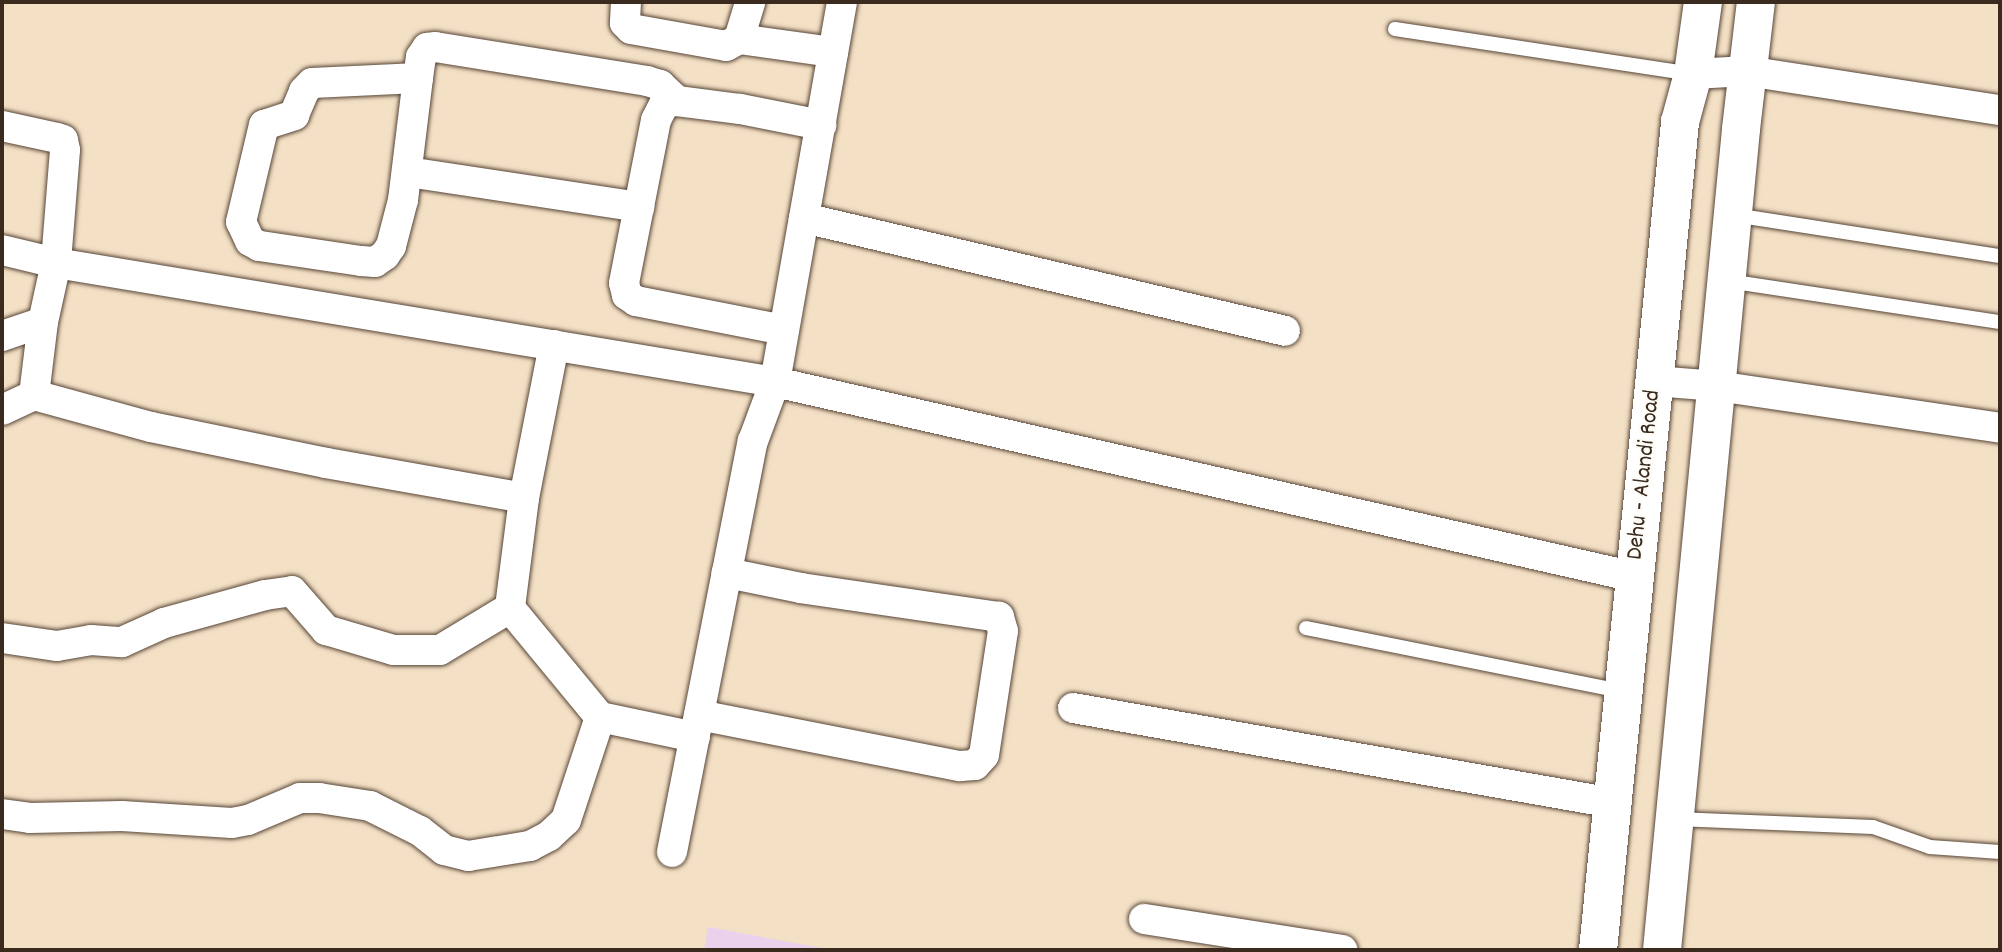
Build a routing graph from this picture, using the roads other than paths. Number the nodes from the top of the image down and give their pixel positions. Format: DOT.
graph roads {
  1 [pos="626,2"];
  2 [pos="750,2"];
  3 [pos="842,2"];
  4 [pos="1703,2"];
  5 [pos="1756,2"];
  6 [pos="1395,29"];
  7 [pos="739,39"];
  8 [pos="833,52"];
  9 [pos="1747,71"];
  10 [pos="1693,74"];
  11 [pos="418,78"];
  12 [pos="677,101"];
  13 [pos="2000,110"];
  14 [pos="821,125"];
  15 [pos="2,126"];
  16 [pos="408,172"];
  17 [pos="639,207"];
  18 [pos="1732,215"];
  19 [pos="804,218"];
  20 [pos="2,250"];
  21 [pos="2000,256"];
  22 [pos="56,262"];
  23 [pos="1727,281"];
  24 [pos="43,322"];
  25 [pos="2000,322"];
  26 [pos="785,330"];
  27 [pos="1285,331"];
  28 [pos="2,336"];
  29 [pos="554,345"];
  30 [pos="1655,381"];
  31 [pos="775,382"];
  32 [pos="1717,386"];
  33 [pos="34,395"];
  34 [pos="2,411"];
  35 [pos="2000,428"];
  36 [pos="524,498"];
  37 [pos="727,573"];
  38 [pos="1635,577"];
  39 [pos="510,608"];
  40 [pos="1306,628"];
  41 [pos="2,638"];
  42 [pos="1624,691"];
  43 [pos="1073,708"];
  44 [pos="600,717"];
  45 [pos="697,726"];
  46 [pos="1613,803"];
  47 [pos="2,814"];
  48 [pos="1674,818"];
  49 [pos="672,852"];
  50 [pos="2000,852"];
  51 [pos="1144,919"];
  52 [pos="1343,950"];
  53 [pos="1598,950"];
  54 [pos="1662,950"];
  1 -- 7 [label="street"];
  2 -- 7 [label="street"];
  3 -- 8 [label="street"];
  4 -- 10 [label="main road, Dehu - Alandi Road"];
  5 -- 9 [label="main road"];
  6 -- 10 [label="lane"];
  7 -- 8 [label="street"];
  8 -- 14 [label="street"];
  9 -- 10 [label="street"];
  9 -- 13 [label="street"];
  9 -- 18 [label="main road"];
  10 -- 30 [label="main road, Dehu - Alandi Road"];
  11 -- 12 [label="street"];
  11 -- 16 [label="street"];
  11 -- 16 [label="street"];
  12 -- 14 [label="street"];
  12 -- 17 [label="street"];
  14 -- 19 [label="street"];
  15 -- 22 [label="street"];
  16 -- 17 [label="street"];
  17 -- 26 [label="street"];
  18 -- 21 [label="lane"];
  18 -- 23 [label="main road"];
  19 -- 26 [label="street"];
  19 -- 27 [label="street"];
  20 -- 22 [label="street"];
  22 -- 24 [label="street"];
  22 -- 29 [label="street"];
  23 -- 25 [label="lane"];
  23 -- 32 [label="main road"];
  24 -- 28 [label="street"];
  24 -- 33 [label="street"];
  26 -- 31 [label="street"];
  29 -- 31 [label="street"];
  29 -- 36 [label="street"];
  30 -- 32 [label="street"];
  30 -- 38 [label="main road, Dehu - Alandi Road"];
  31 -- 37 [label="street"];
  31 -- 38 [label="street"];
  32 -- 35 [label="street"];
  32 -- 48 [label="main road"];
  33 -- 34 [label="street"];
  33 -- 36 [label="street"];
  36 -- 39 [label="street"];
  37 -- 45 [label="street"];
  37 -- 45 [label="street"];
  38 -- 42 [label="main road, Dehu - Alandi Road"];
  39 -- 41 [label="street"];
  39 -- 44 [label="street"];
  40 -- 42 [label="lane"];
  42 -- 46 [label="main road, Dehu - Alandi Road"];
  43 -- 46 [label="street"];
  44 -- 45 [label="street"];
  44 -- 47 [label="street"];
  45 -- 49 [label="street"];
  46 -- 53 [label="main road, Dehu - Alandi Road"];
  48 -- 50 [label="lane"];
  48 -- 54 [label="main road"];
  51 -- 52 [label="street"];
}
